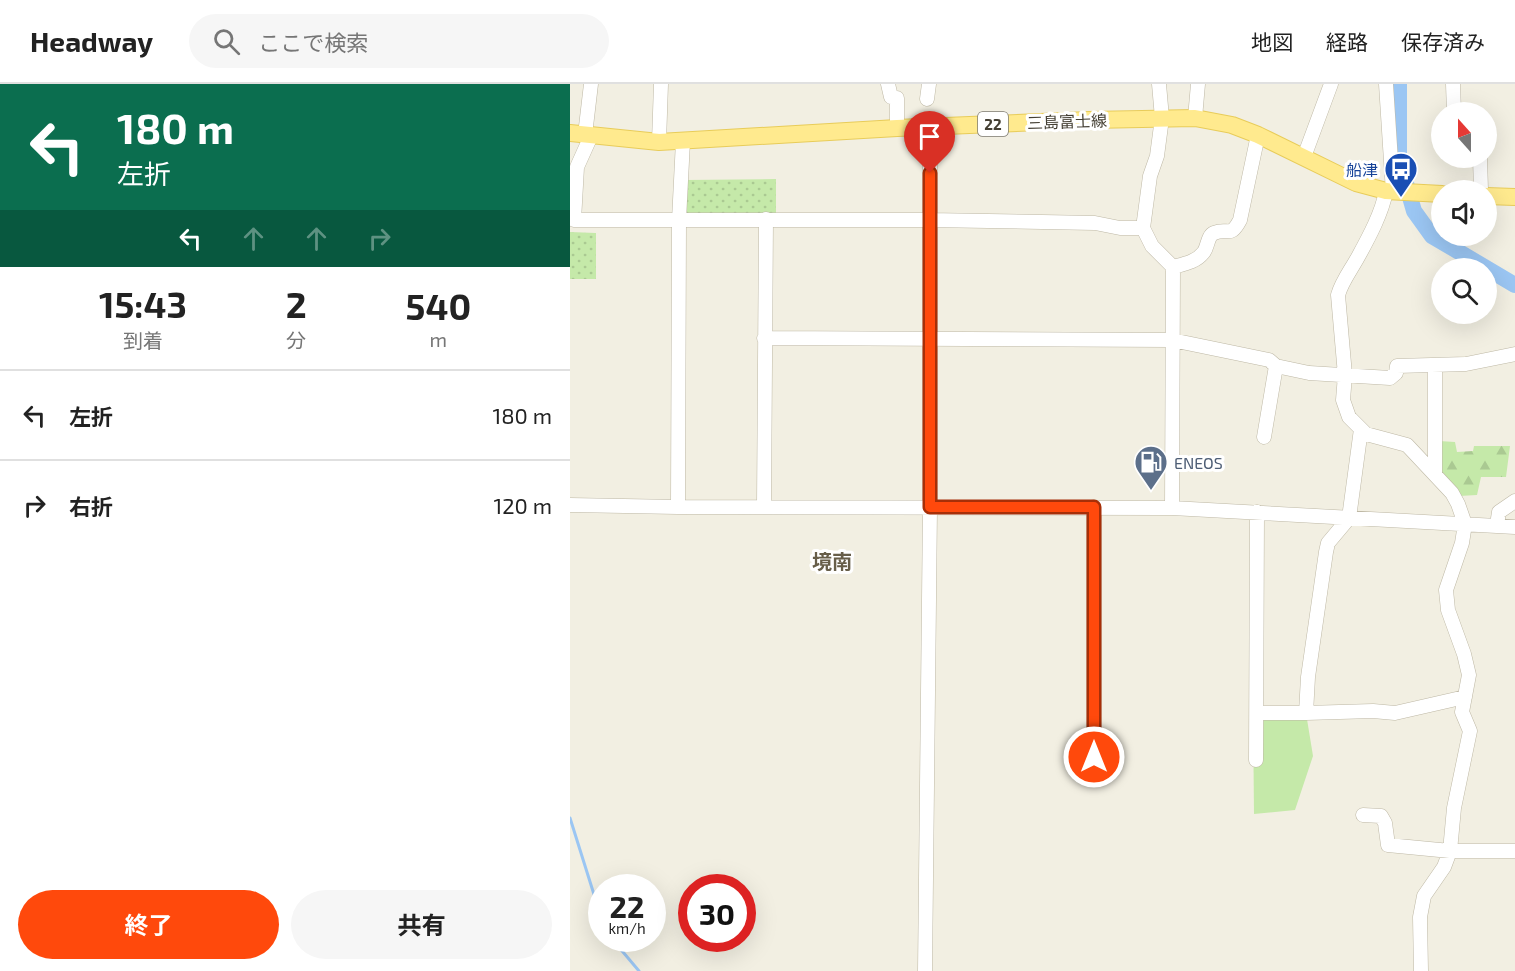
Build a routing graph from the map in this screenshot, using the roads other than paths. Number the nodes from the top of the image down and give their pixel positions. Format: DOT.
graph roads {
  1 [pos="591,84"];
  2 [pos="661,84"];
  3 [pos="929,84"];
  4 [pos="1159,84"];
  5 [pos="1198,84"];
  6 [pos="1331,84"];
  7 [pos="1386,84"];
  8 [pos="1453,84"];
  9 [pos="892,93"];
  10 [pos="927,99"];
  11 [pos="1454,102"];
  12 [pos="1162,118"];
  13 [pos="1195,118"];
  14 [pos="930,127"];
  15 [pos="897,128"];
  16 [pos="582,134"];
  17 [pos="1258,135"];
  18 [pos="683,141"];
  19 [pos="659,142"];
  20 [pos="1304,157"];
  21 [pos="1399,192"];
  22 [pos="1431,193"];
  23 [pos="1497,196"];
  24 [pos="1515,197"];
  25 [pos="766,219"];
  26 [pos="679,220"];
  27 [pos="929,220"];
  28 [pos="1143,228"];
  29 [pos="1173,267"];
  30 [pos="764,338"];
  31 [pos="930,338"];
  32 [pos="1172,340"];
  33 [pos="1515,354"];
  34 [pos="1435,365"];
  35 [pos="1276,366"];
  36 [pos="1345,375"];
  37 [pos="1362,429"];
  38 [pos="1264,437"];
  39 [pos="1435,474"];
  40 [pos="1515,501"];
  41 [pos="570,505"];
  42 [pos="678,507"];
  43 [pos="764,507"];
  44 [pos="930,507"];
  45 [pos="1094,507"];
  46 [pos="1172,508"];
  47 [pos="1257,512"];
  48 [pos="1349,518"];
  49 [pos="1465,524"];
  50 [pos="1497,525"];
  51 [pos="1515,527"];
  52 [pos="1465,697"];
  53 [pos="1257,712"];
  54 [pos="1306,713"];
  55 [pos="1094,757"];
  56 [pos="1256,760"];
  57 [pos="1364,815"];
  58 [pos="1450,851"];
  59 [pos="1515,851"];
  60 [pos="925,971"];
  61 [pos="1421,971"];
  1 -- 16 [label="street"];
  2 -- 19 [label="street"];
  3 -- 10 [label="street"];
  4 -- 12 [label="street"];
  5 -- 13 [label="street"];
  6 -- 20 [label="street"];
  7 -- 21 [label="street"];
  8 -- 11 [label="street"];
  9 -- 15 [label="street"];
  12 -- 13 [label="main road, 三島富士線 / 22"];
  12 -- 14 [label="main road, 三島富士線 / 22"];
  12 -- 28 [label="street"];
  13 -- 17 [label="main road, 三島富士線 / 22"];
  14 -- 15 [label="main road, 三島富士線 / 22"];
  14 -- 27 [label="street"];
  15 -- 18 [label="main road, 三島富士線 / 22"];
  16 -- 19 [label="main road, 三島富士線 / 22"];
  16 -- 26 [label="street"];
  17 -- 20 [label="main road, 三島富士線 / 22"];
  17 -- 29 [label="street"];
  18 -- 19 [label="main road, 三島富士線 / 22"];
  18 -- 26 [label="street"];
  20 -- 21 [label="main road, 三島富士線 / 22"];
  21 -- 22 [label="main road, 三島富士線 / 22"];
  21 -- 36 [label="street"];
  23 -- 24 [label="main road"];
  25 -- 26 [label="street"];
  25 -- 27 [label="street"];
  25 -- 30 [label="street"];
  26 -- 42 [label="street"];
  27 -- 28 [label="street"];
  27 -- 31 [label="street"];
  28 -- 29 [label="street"];
  29 -- 32 [label="street"];
  30 -- 31 [label="street"];
  30 -- 43 [label="street"];
  31 -- 32 [label="street"];
  31 -- 44 [label="street"];
  32 -- 35 [label="street"];
  32 -- 46 [label="street"];
  33 -- 34 [label="street"];
  34 -- 36 [label="street"];
  34 -- 39 [label="street"];
  35 -- 36 [label="street"];
  35 -- 38 [label="street"];
  36 -- 37 [label="street"];
  37 -- 39 [label="street"];
  37 -- 48 [label="street"];
  39 -- 49 [label="street"];
  40 -- 50 [label="street"];
  41 -- 42 [label="street"];
  42 -- 43 [label="street"];
  43 -- 44 [label="street"];
  44 -- 45 [label="street"];
  44 -- 60 [label="street"];
  45 -- 46 [label="street"];
  45 -- 55 [label="street"];
  46 -- 47 [label="street"];
  47 -- 48 [label="street"];
  47 -- 53 [label="street"];
  48 -- 49 [label="street"];
  48 -- 54 [label="street"];
  49 -- 50 [label="street"];
  49 -- 52 [label="street"];
  50 -- 51 [label="street"];
  52 -- 54 [label="street"];
  52 -- 58 [label="street"];
  53 -- 54 [label="street"];
  53 -- 56 [label="street"];
  57 -- 58 [label="street"];
  58 -- 59 [label="street"];
  58 -- 61 [label="street"];
}
